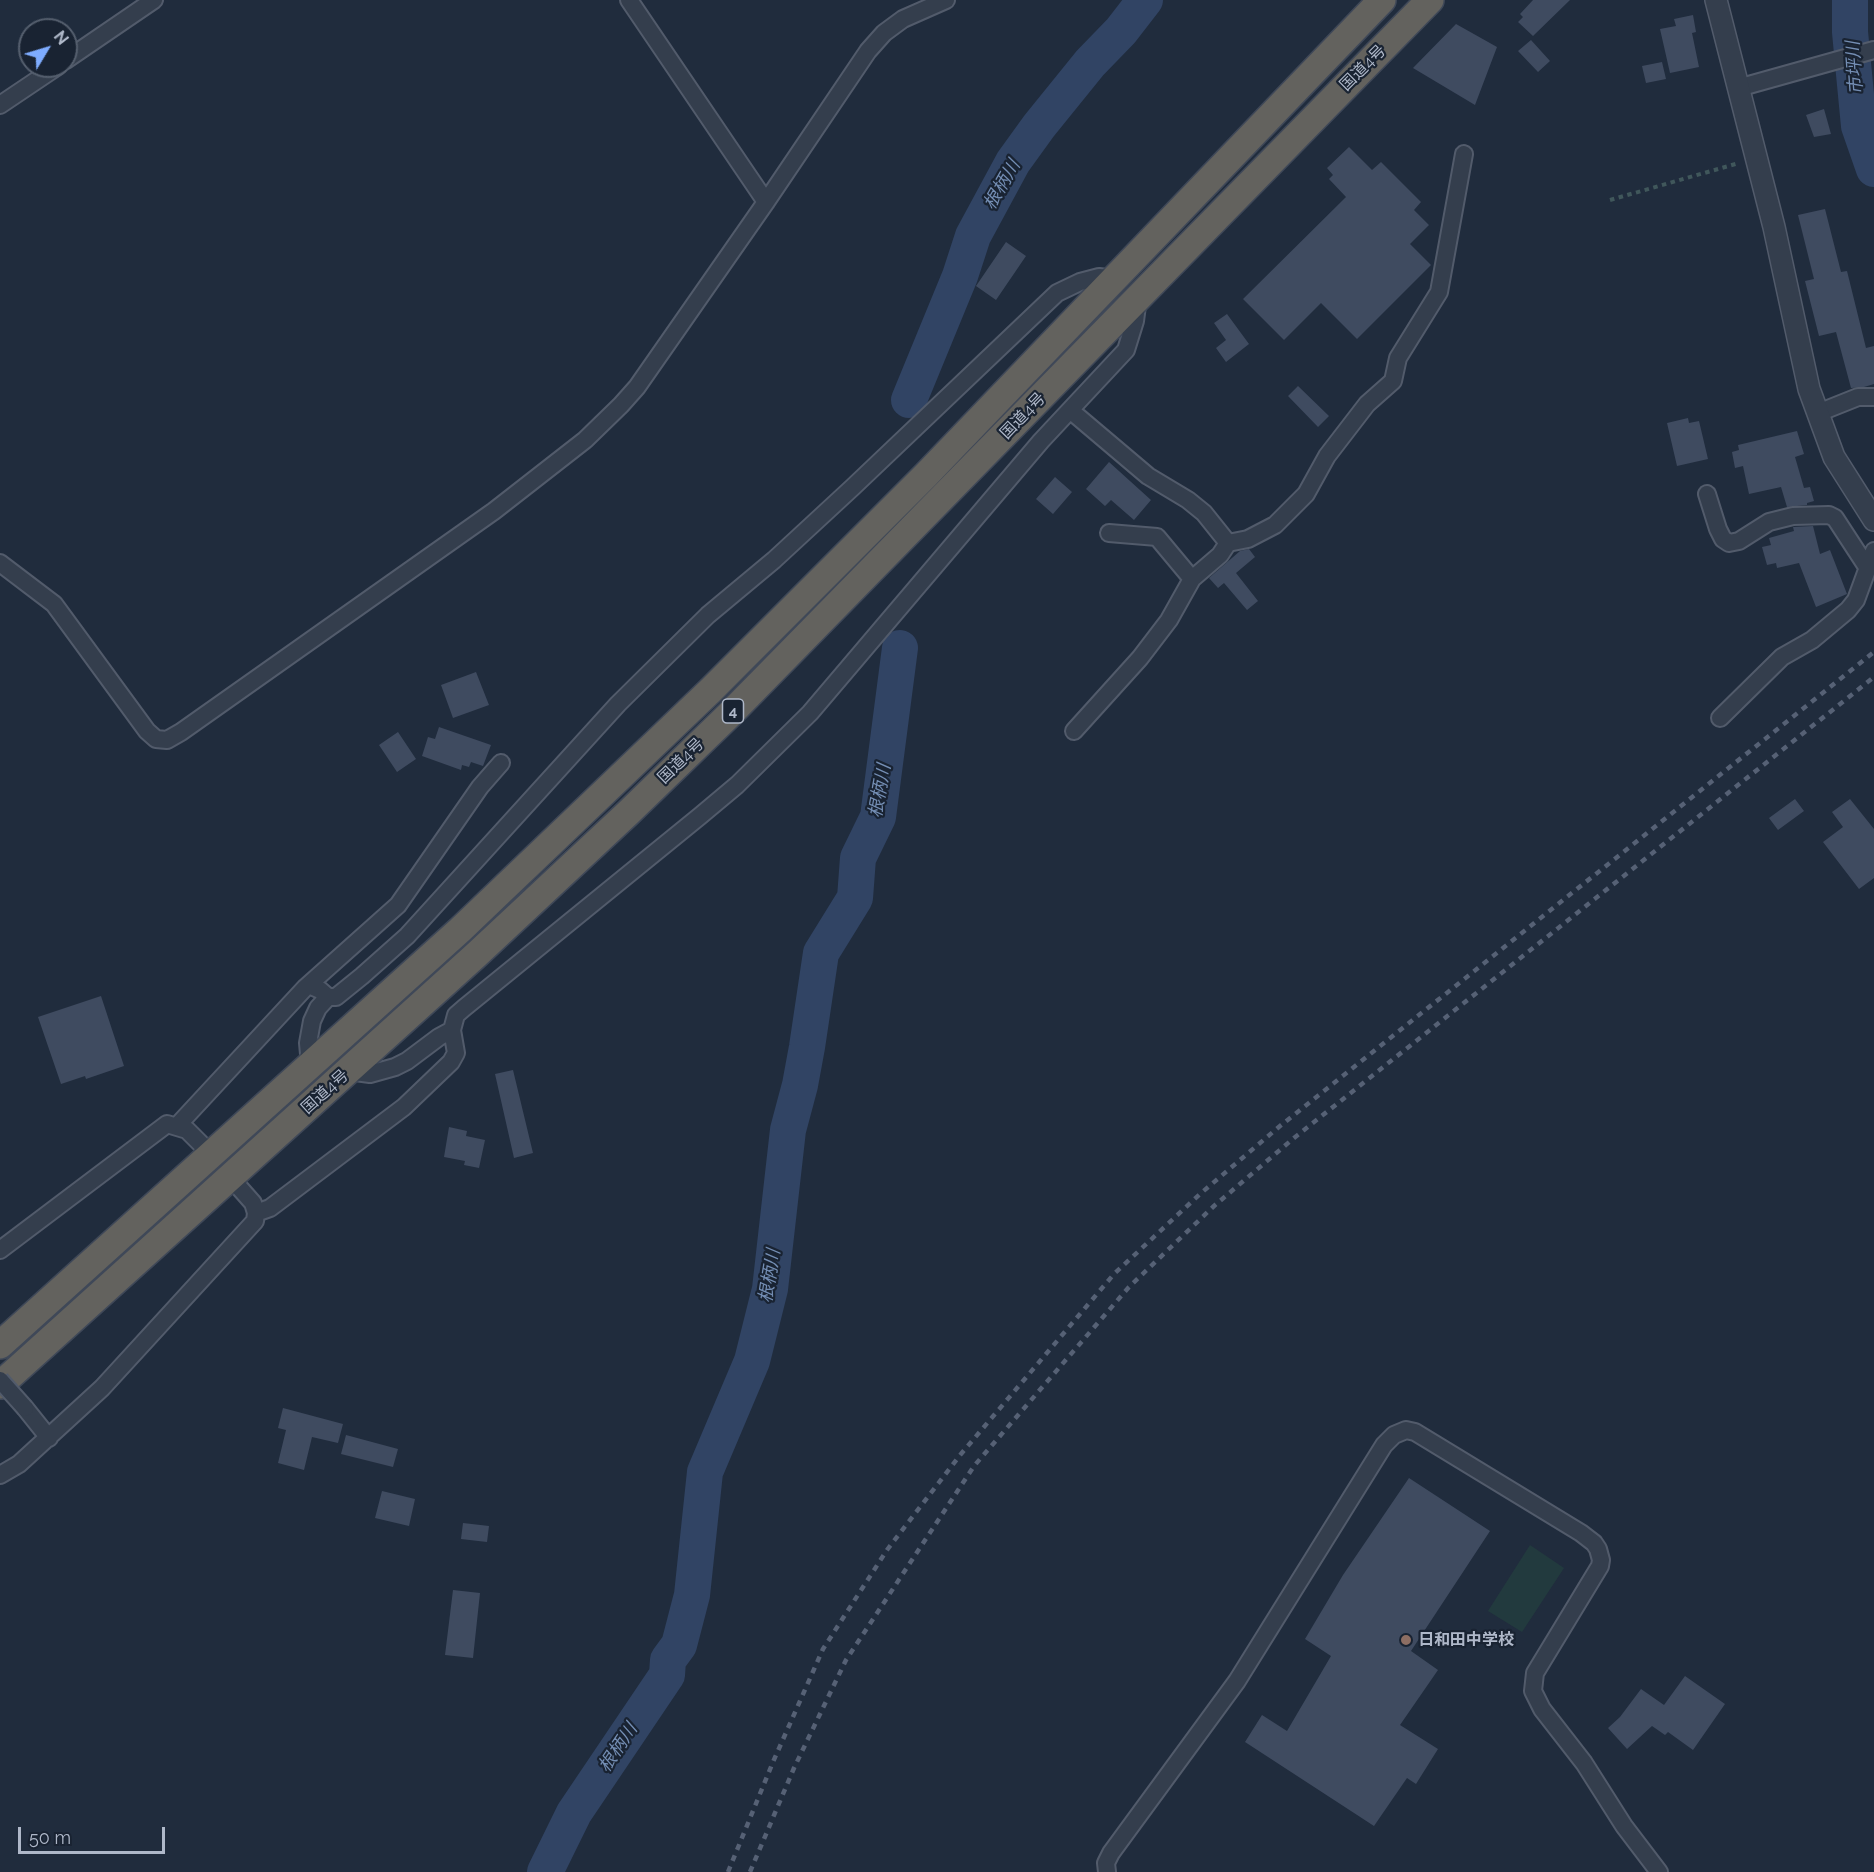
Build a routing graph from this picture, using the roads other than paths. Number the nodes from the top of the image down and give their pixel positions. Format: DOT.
graph roads {
  1 [pos="154,0"];
  2 [pos="629,0"];
  3 [pos="946,0"];
  4 [pos="1382,0"];
  5 [pos="1430,0"];
  6 [pos="1716,0"];
  7 [pos="1874,50"];
  8 [pos="78,52"];
  9 [pos="40,78"];
  10 [pos="1738,88"];
  11 [pos="0,105"];
  12 [pos="1464,154"];
  13 [pos="766,202"];
  14 [pos="1115,279"];
  15 [pos="1138,297"];
  16 [pos="1874,397"];
  17 [pos="1070,410"];
  18 [pos="1818,413"];
  19 [pos="1707,494"];
  20 [pos="1874,520"];
  21 [pos="1109,533"];
  22 [pos="1228,543"];
  23 [pos="1874,551"];
  24 [pos="0,563"];
  25 [pos="1867,567"];
  26 [pos="1192,579"];
  27 [pos="1720,718"];
  28 [pos="1074,731"];
  29 [pos="501,763"];
  30 [pos="309,985"];
  31 [pos="328,997"];
  32 [pos="452,1030"];
  33 [pos="310,1065"];
  34 [pos="348,1071"];
  35 [pos="177,1126"];
  36 [pos="211,1154"];
  37 [pos="230,1177"];
  38 [pos="256,1213"];
  39 [pos="0,1250"];
  40 [pos="0,1345"];
  41 [pos="0,1380"];
  42 [pos="0,1385"];
  43 [pos="49,1438"];
  44 [pos="0,1475"];
  45 [pos="1107,1872"];
  46 [pos="1659,1872"];
  1 -- 8 [label="street"];
  2 -- 13 [label="street"];
  3 -- 13 [label="street"];
  4 -- 14 [label="highway, 国道4号 / 4"];
  5 -- 15 [label="highway, 国道4号 / 4"];
  6 -- 10 [label="street"];
  7 -- 10 [label="street"];
  9 -- 11 [label="street"];
  10 -- 18 [label="street"];
  12 -- 22 [label="street"];
  13 -- 24 [label="street"];
  14 -- 31 [label="street"];
  14 -- 33 [label="highway, 国道4号 / 4"];
  15 -- 17 [label="street"];
  15 -- 34 [label="highway, 国道4号 / 4"];
  16 -- 18 [label="street"];
  17 -- 22 [label="street"];
  17 -- 32 [label="street"];
  18 -- 20 [label="street"];
  19 -- 25 [label="street"];
  21 -- 26 [label="street"];
  22 -- 26 [label="street"];
  23 -- 25 [label="street"];
  25 -- 27 [label="street"];
  26 -- 28 [label="street"];
  29 -- 30 [label="street"];
  30 -- 31 [label="street"];
  30 -- 35 [label="street"];
  31 -- 33 [label="street"];
  32 -- 34 [label="street"];
  32 -- 38 [label="street"];
  33 -- 36 [label="highway, 国道4号 / 4"];
  34 -- 37 [label="highway, 国道4号 / 4"];
  35 -- 36 [label="street"];
  35 -- 39 [label="street"];
  36 -- 40 [label="highway, 国道4号 / 4"];
  37 -- 38 [label="street"];
  37 -- 42 [label="highway, 国道4号 / 4"];
  38 -- 43 [label="street"];
  41 -- 43 [label="street, bridge"];
  43 -- 44 [label="street"];
  45 -- 46 [label="street"];
}
